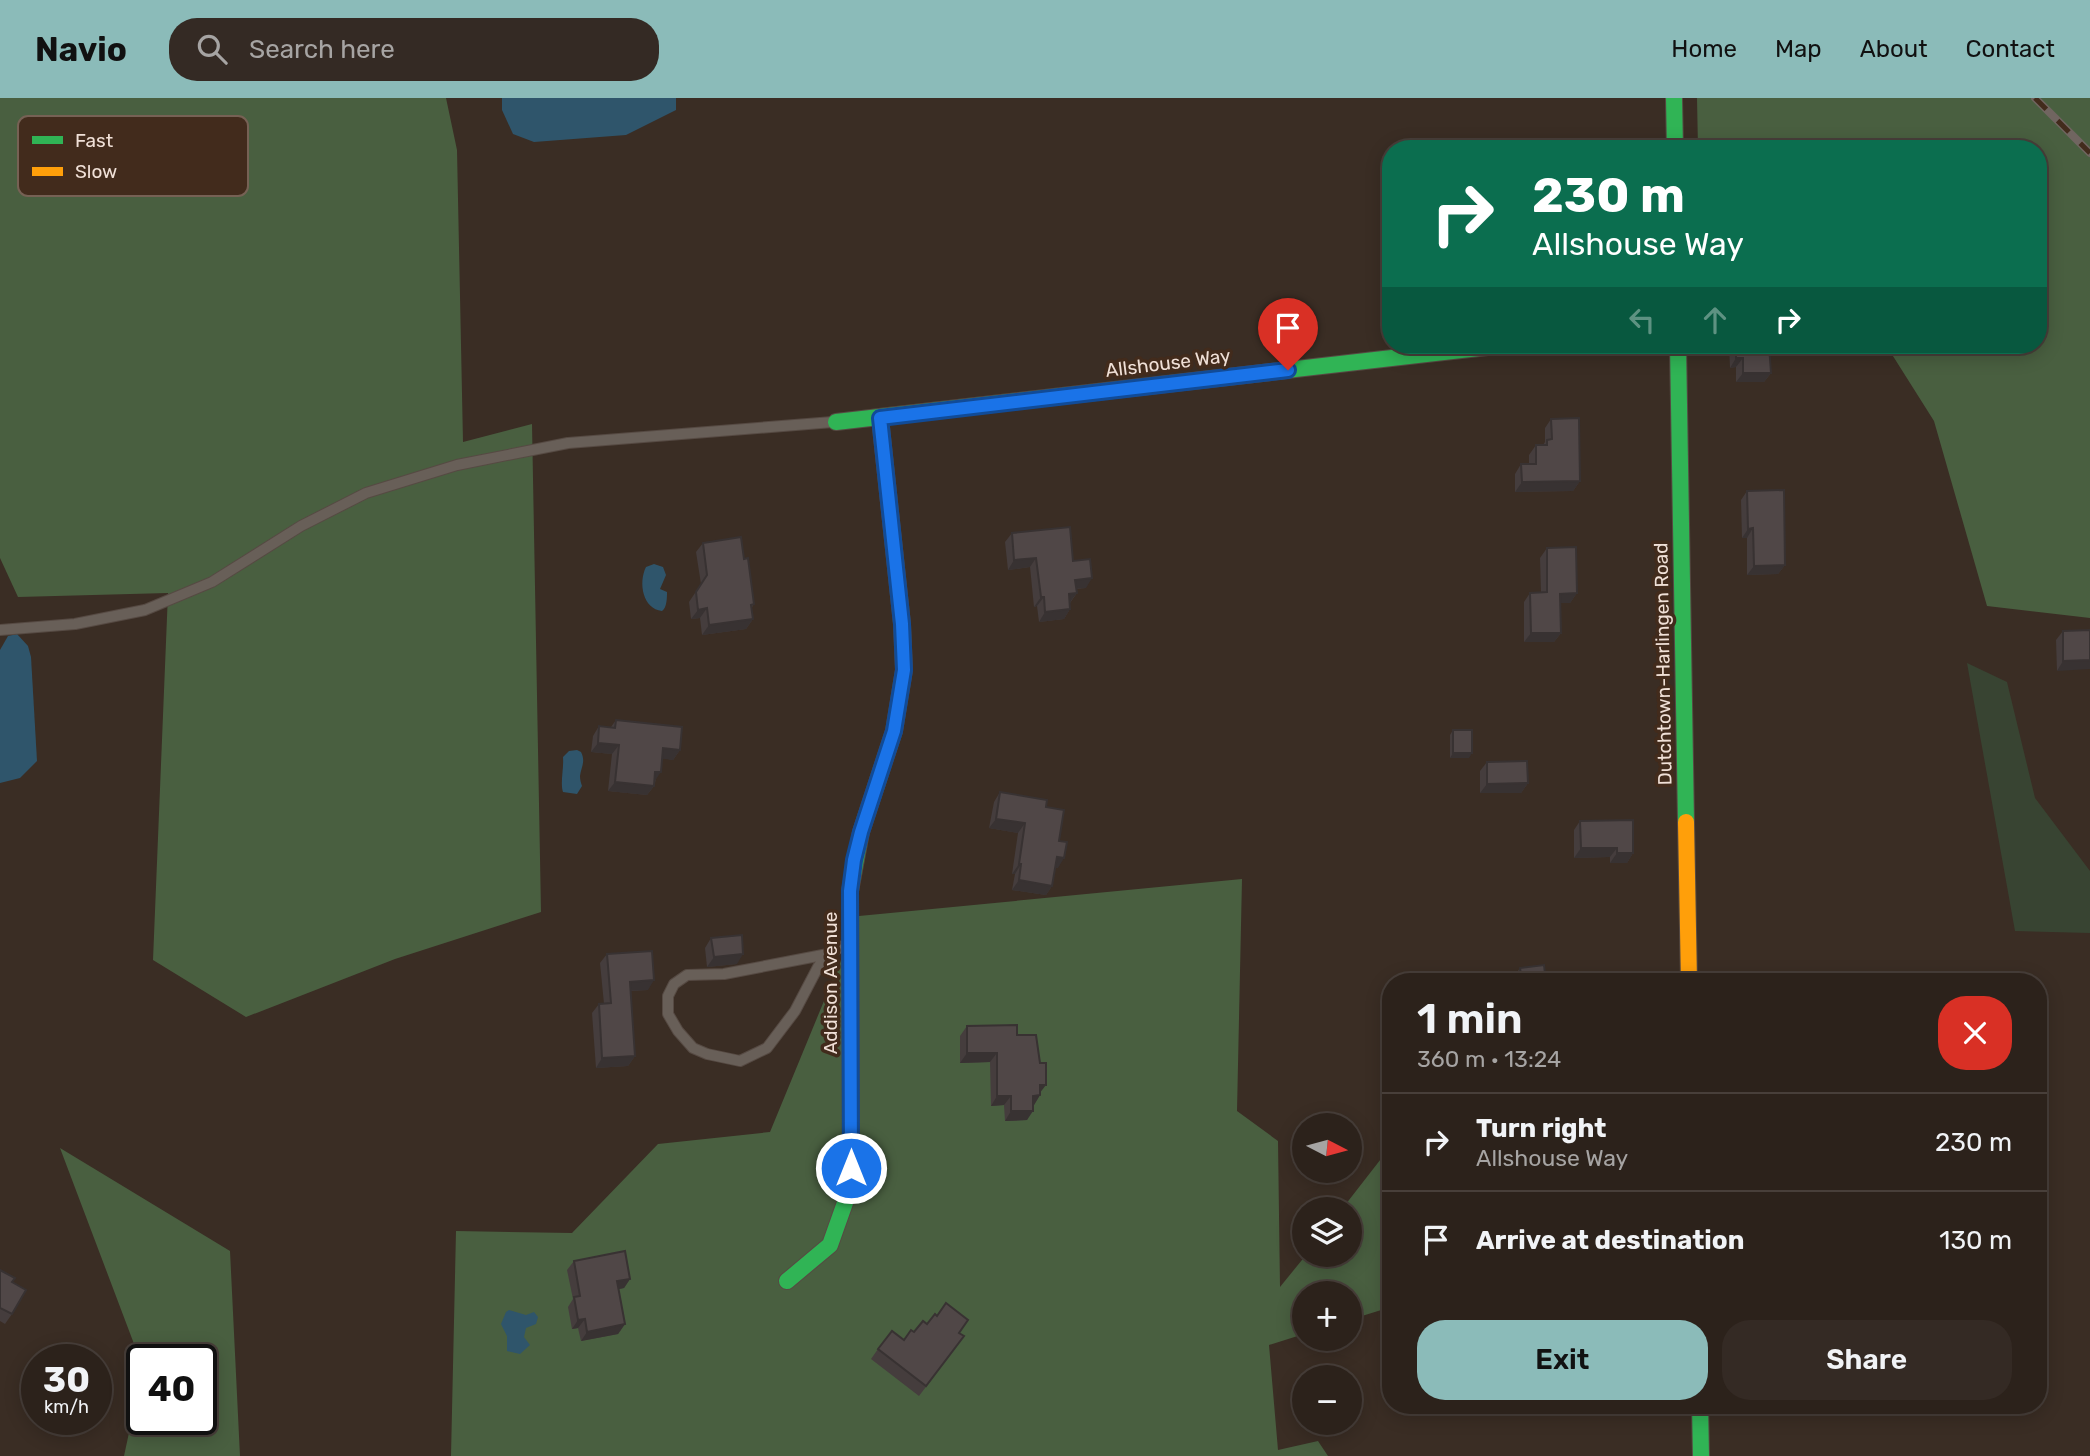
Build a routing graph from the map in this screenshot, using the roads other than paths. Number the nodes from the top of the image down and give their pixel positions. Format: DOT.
graph roads {
  1 [pos="1674,98"];
  2 [pos="1675,140"];
  3 [pos="1428,354"];
  4 [pos="1678,354"];
  5 [pos="880,418"];
  6 [pos="836,422"];
  7 [pos="0,630"];
  8 [pos="850,942"];
  9 [pos="828,954"];
  10 [pos="1689,973"];
  11 [pos="787,1281"];
  12 [pos="1700,1414"];
  13 [pos="1701,1456"];
  1 -- 2 [label="street"];
  3 -- 5 [label="street, Allshouse Way"];
  4 -- 10 [label="street, Dutchtown-Harlingen Road"];
  5 -- 6 [label="street, Allshouse Way"];
  5 -- 8 [label="street, Addison Avenue"];
  6 -- 7 [label="lane"];
  8 -- 9 [label="lane"];
  8 -- 11 [label="street, Addison Avenue"];
  9 -- 9 [label="lane"];
  12 -- 13 [label="street"];
}
